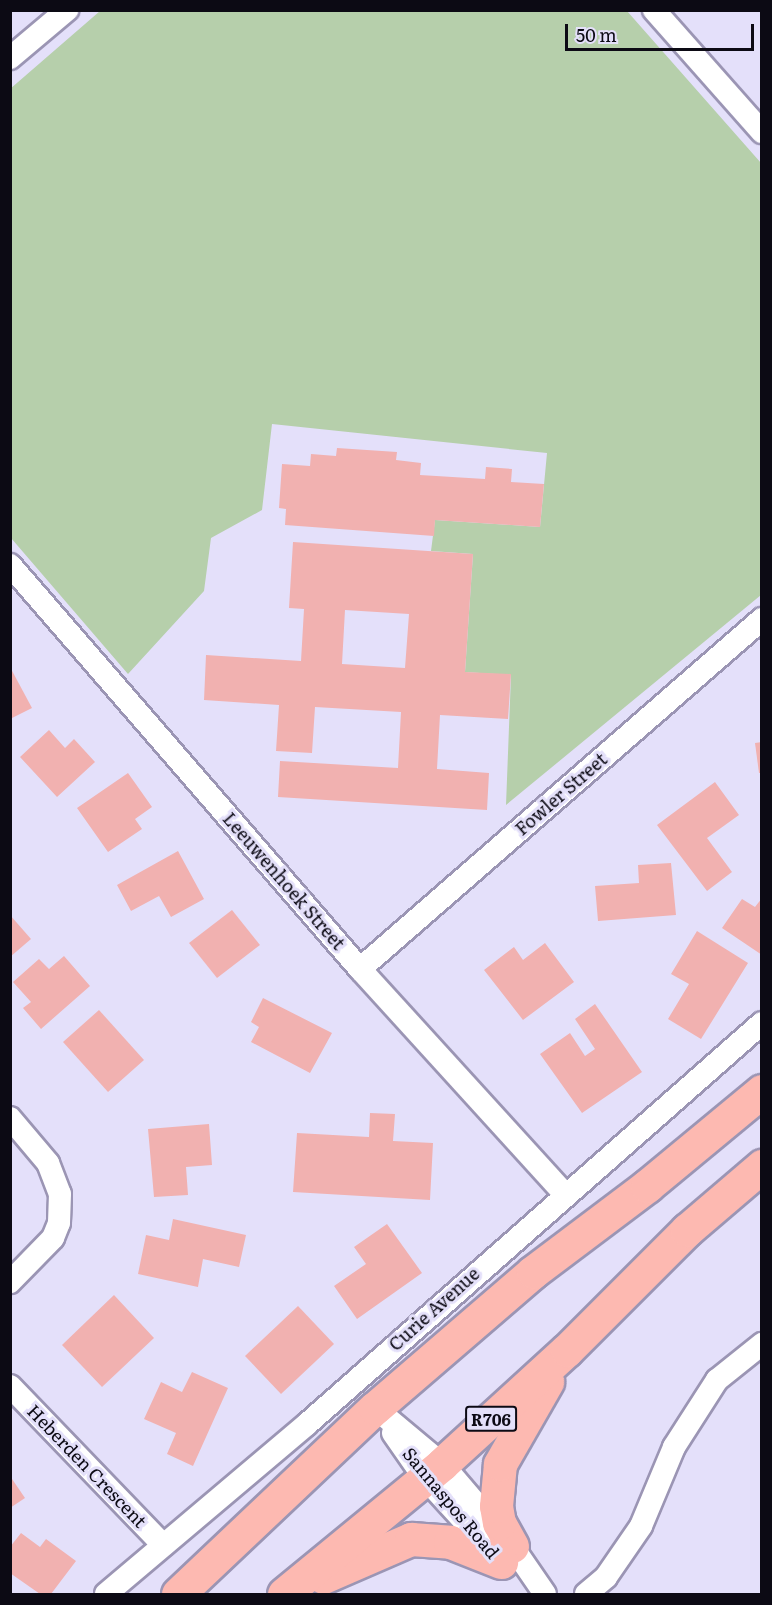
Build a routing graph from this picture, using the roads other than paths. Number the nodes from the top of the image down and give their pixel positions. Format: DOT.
graph roads {
  1 [pos="68,10"];
  2 [pos="654,10"];
  3 [pos="10,58"];
  4 [pos="762,132"];
  5 [pos="10,565"];
  6 [pos="762,619"];
  7 [pos="360,969"];
  8 [pos="762,1023"];
  9 [pos="762,1091"];
  10 [pos="10,1118"];
  11 [pos="762,1166"];
  12 [pos="564,1193"];
  13 [pos="10,1282"];
  14 [pos="762,1344"];
  15 [pos="567,1350"];
  16 [pos="10,1386"];
  17 [pos="375,1408"];
  18 [pos="432,1470"];
  19 [pos="163,1545"];
  20 [pos="507,1554"];
  21 [pos="106,1594"];
  22 [pos="178,1594"];
  23 [pos="285,1594"];
  24 [pos="536,1594"];
  25 [pos="544,1594"];
  26 [pos="586,1594"];
  1 -- 3 [label="street"];
  2 -- 4 [label="street"];
  5 -- 7 [label="street, Leeuwenhoek Street"];
  6 -- 7 [label="street, Fowler Street"];
  7 -- 12 [label="street, Leeuwenhoek Street"];
  8 -- 12 [label="street, Curie Avenue"];
  9 -- 17 [label="main road, Curie Avenue"];
  10 -- 13 [label="street"];
  11 -- 15 [label="main road, R706"];
  12 -- 19 [label="street, Curie Avenue"];
  14 -- 26 [label="street"];
  15 -- 18 [label="main road, R706"];
  15 -- 20 [label="main road"];
  16 -- 19 [label="street, Heberden Crescent"];
  17 -- 18 [label="street, Sannaspos Road"];
  17 -- 22 [label="main road, Curie Avenue"];
  18 -- 20 [label="street, Sannaspos Road"];
  18 -- 23 [label="main road, R706"];
  19 -- 21 [label="street, Curie Avenue"];
  20 -- 23 [label="main road"];
  20 -- 24 [label="street, Sannaspos Road"];
  20 -- 25 [label="street, Sannaspos Road"];
}
